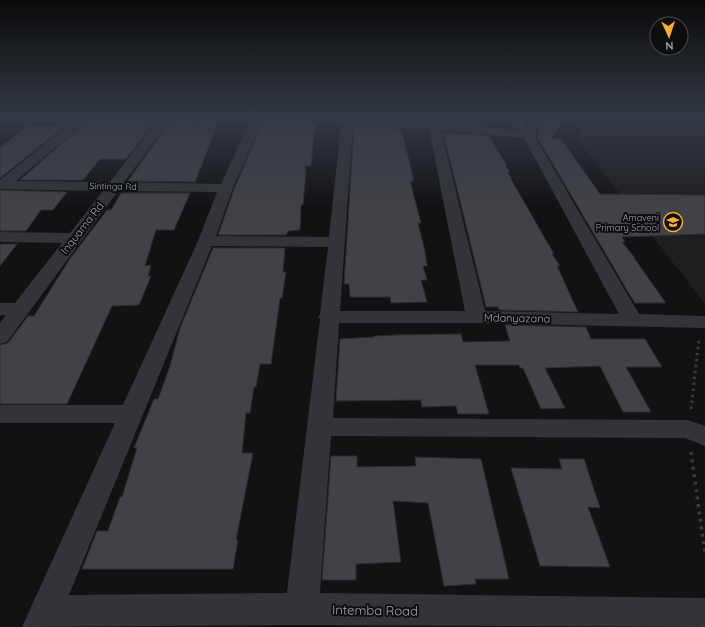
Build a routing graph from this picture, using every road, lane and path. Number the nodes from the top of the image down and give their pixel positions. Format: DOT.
graph roads {
  1 [pos="47,148"];
  2 [pos="144,148"];
  3 [pos="244,148"];
  4 [pos="345,148"];
  5 [pos="439,148"];
  6 [pos="536,148"];
  7 [pos="1,185"];
  8 [pos="116,186"];
  9 [pos="226,188"];
  10 [pos="0,237"];
  11 [pos="74,238"];
  12 [pos="206,241"];
  13 [pos="337,242"];
  14 [pos="0,309"];
  15 [pos="21,309"];
  16 [pos="328,316"];
  17 [pos="476,317"];
  18 [pos="632,320"];
  19 [pos="705,322"];
  20 [pos="0,337"];
  21 [pos="0,414"];
  22 [pos="130,414"];
  23 [pos="320,427"];
  24 [pos="705,436"];
  25 [pos="302,609"];
  26 [pos="705,614"];
  27 [pos="42,619"];
  1 -- 7 [label="street"];
  2 -- 8 [label="street, Inquama Rd"];
  3 -- 9 [label="street"];
  4 -- 13 [label="street"];
  5 -- 17 [label="street"];
  6 -- 18 [label="street"];
  7 -- 8 [label="street, Sintinga Rd"];
  8 -- 9 [label="street, Sintinga Rd"];
  8 -- 11 [label="street, Inquama Rd"];
  9 -- 12 [label="street"];
  10 -- 11 [label="street"];
  11 -- 15 [label="street, Inquama Rd"];
  12 -- 13 [label="street"];
  12 -- 22 [label="street"];
  13 -- 16 [label="street"];
  14 -- 15 [label="street"];
  15 -- 20 [label="street, Inquama Rd"];
  16 -- 17 [label="street, Mdanyazana"];
  16 -- 23 [label="street"];
  17 -- 18 [label="street, Mdanyazana"];
  18 -- 19 [label="street, Mdanyazana"];
  21 -- 22 [label="street"];
  22 -- 27 [label="street"];
  23 -- 24 [label="street"];
  23 -- 25 [label="street"];
  25 -- 26 [label="street, Intemba Road"];
  25 -- 27 [label="street, Intemba Road"];
}
